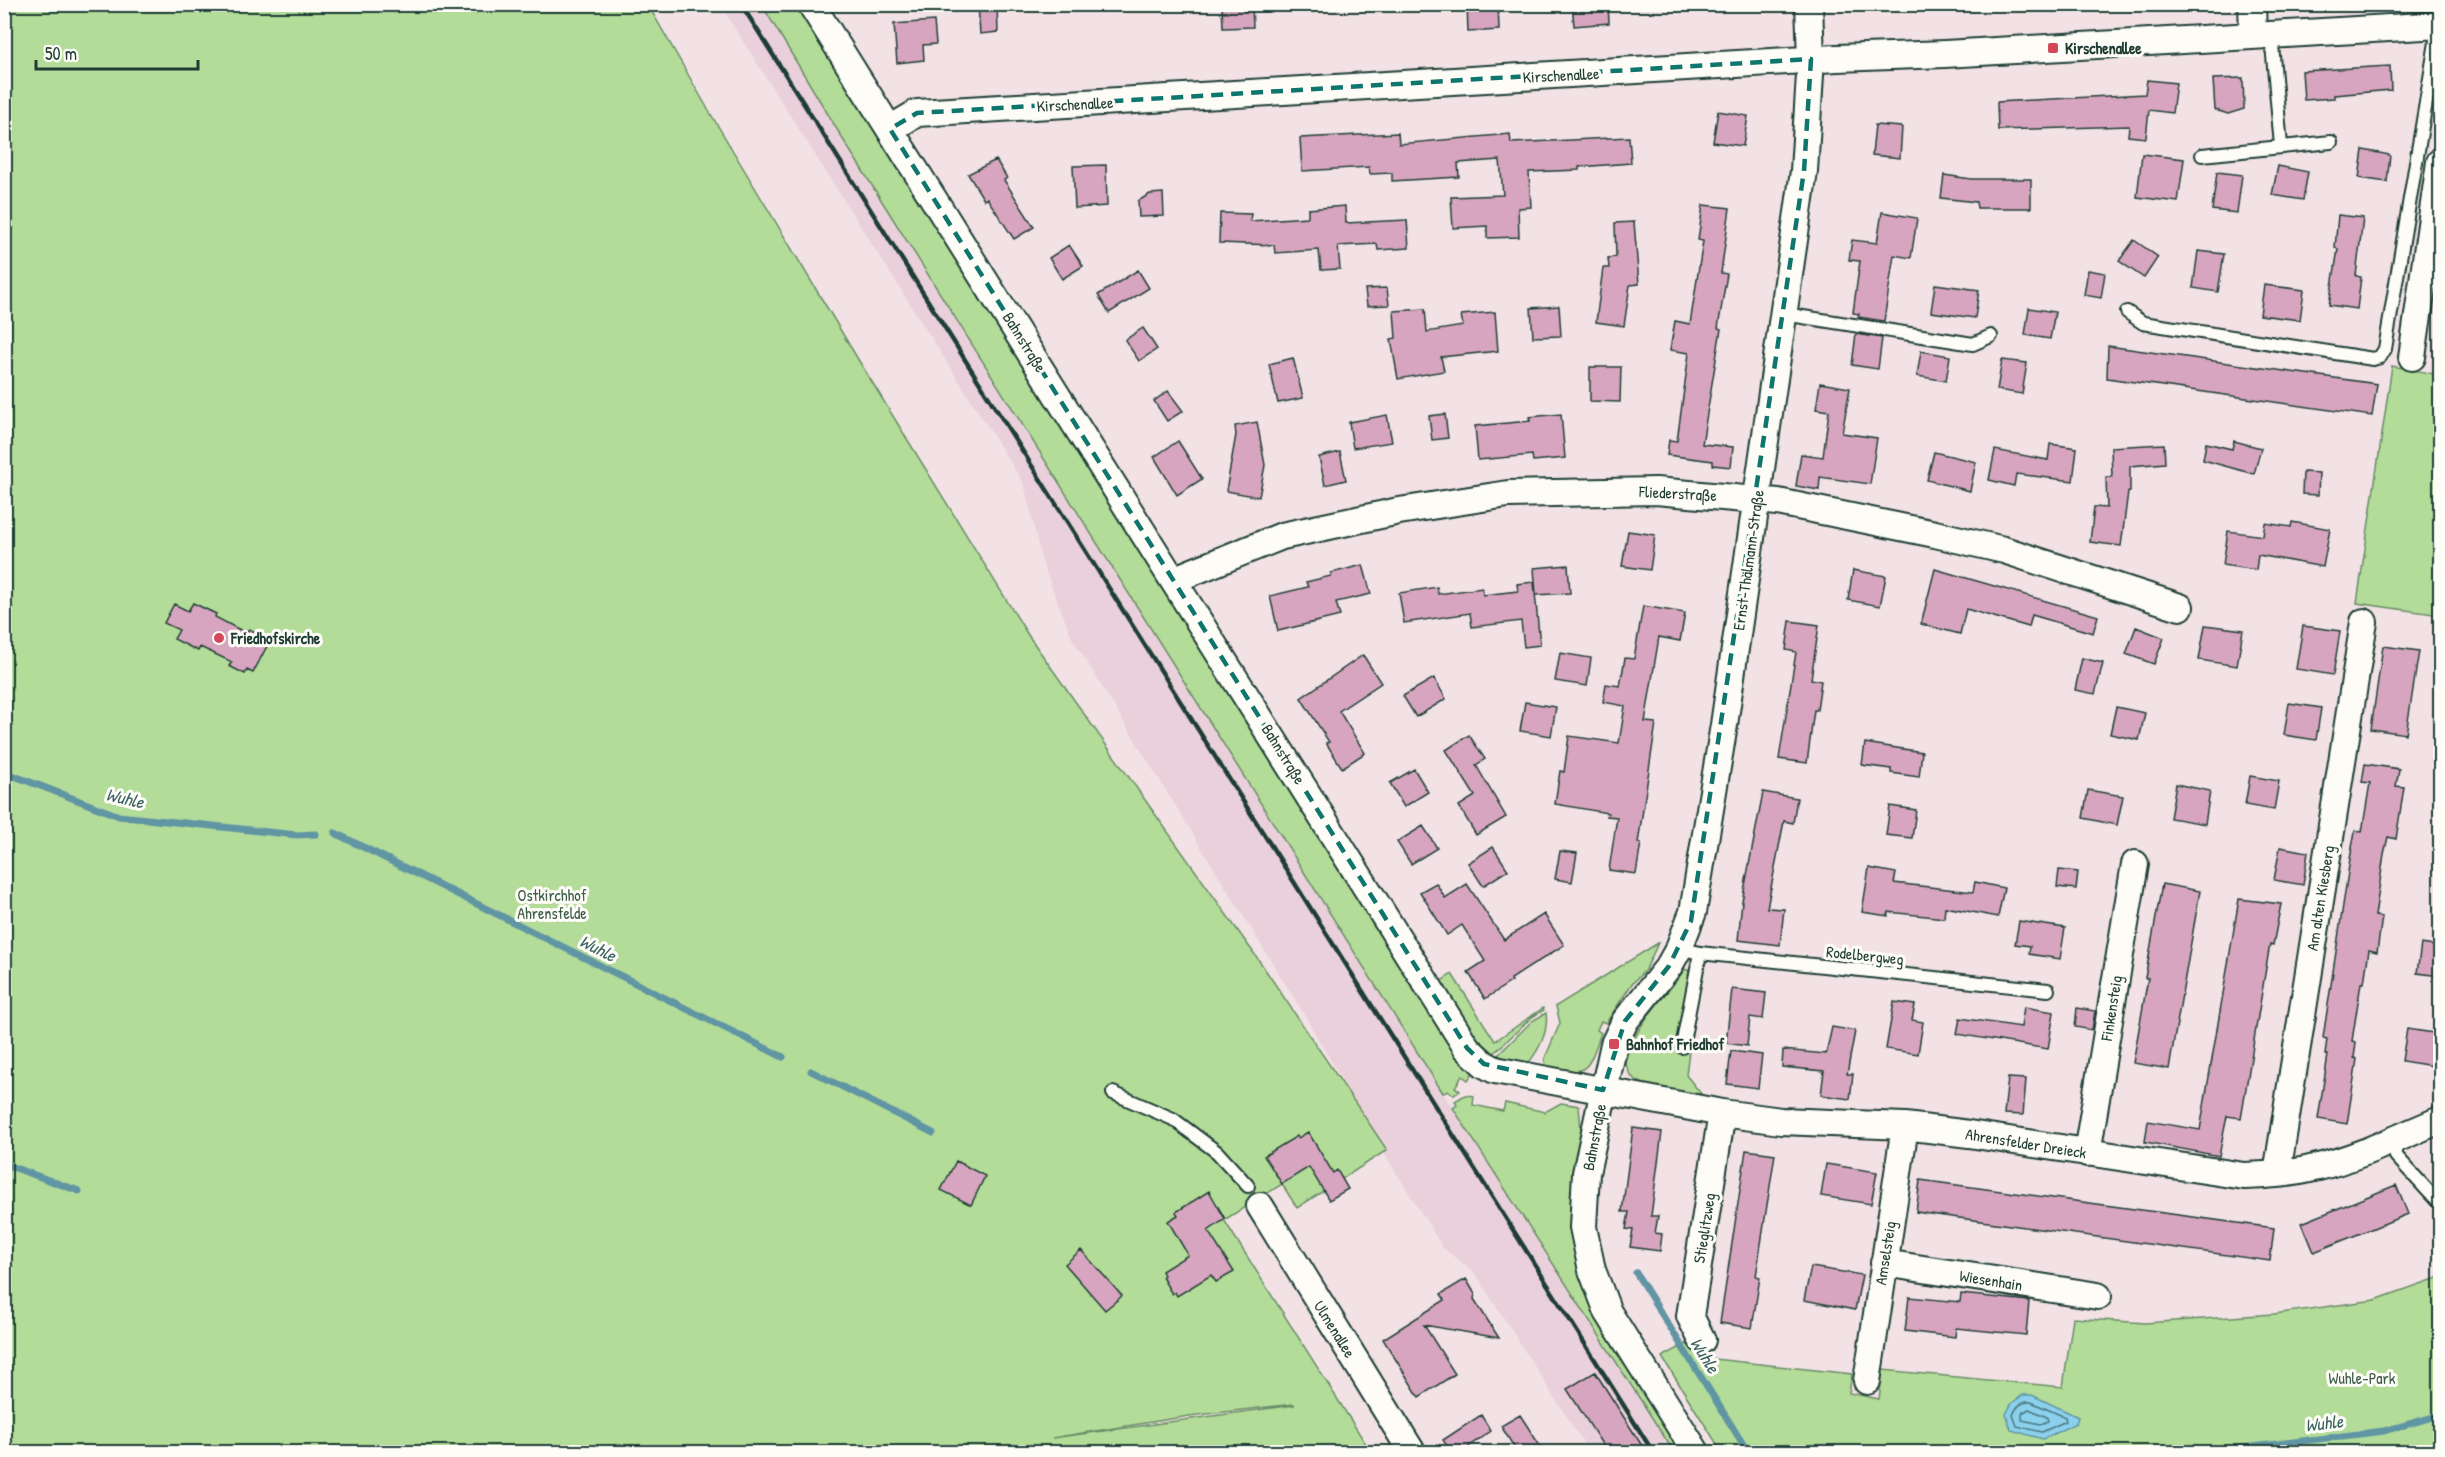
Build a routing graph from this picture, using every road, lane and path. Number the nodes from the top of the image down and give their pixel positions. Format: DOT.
graph roads {
  1 [pos="811,4"];
  2 [pos="1809,4"];
  3 [pos="2253,4"];
  4 [pos="2438,25"];
  5 [pos="2262,34"];
  6 [pos="1810,59"];
  7 [pos="890,129"];
  8 [pos="2331,142"];
  9 [pos="2281,146"];
  10 [pos="2202,155"];
  11 [pos="2440,162"];
  12 [pos="2127,312"];
  13 [pos="1784,315"];
  14 [pos="1991,336"];
  15 [pos="2412,357"];
  16 [pos="1756,500"];
  17 [pos="1175,579"];
  18 [pos="2180,607"];
  19 [pos="2364,622"];
  20 [pos="2135,864"];
  21 [pos="1689,951"];
  22 [pos="2048,990"];
  23 [pos="1682,1047"];
  24 [pos="1603,1090"];
  25 [pos="1113,1093"];
  26 [pos="1722,1113"];
  27 [pos="2440,1120"];
  28 [pos="1905,1126"];
  29 [pos="2391,1140"];
  30 [pos="2087,1153"];
  31 [pos="2277,1174"];
  32 [pos="1254,1196"];
  33 [pos="2440,1204"];
  34 [pos="1884,1263"];
  35 [pos="2098,1296"];
  36 [pos="1702,1340"];
  37 [pos="1867,1381"];
  38 [pos="1412,1452"];
  39 [pos="1696,1452"];
  1 -- 7 [label="street, Bahnstraße"];
  2 -- 6 [label="street, Ernst-Thälmann-Straße"];
  3 -- 5 [label="street"];
  4 -- 5 [label="street, Kirschenallee"];
  4 -- 12 [label="lane, Kirschenallee"];
  5 -- 6 [label="street, Kirschenallee"];
  5 -- 9 [label="lane"];
  6 -- 7 [label="street, Kirschenallee"];
  6 -- 13 [label="street, Ernst-Thälmann-Straße"];
  7 -- 17 [label="street, Bahnstraße"];
  8 -- 9 [label="lane"];
  9 -- 10 [label="lane"];
  11 -- 15 [label="street"];
  13 -- 14 [label="lane"];
  13 -- 16 [label="street, Ernst-Thälmann-Straße"];
  16 -- 17 [label="street, Fliederstraße"];
  16 -- 18 [label="street, Fliederstraße"];
  16 -- 21 [label="street, Ernst-Thälmann-Straße"];
  17 -- 24 [label="street, Bahnstraße"];
  19 -- 31 [label="street, Am alten Kiesberg"];
  20 -- 30 [label="street, Finkensteig"];
  21 -- 22 [label="lane, Rodelbergweg"];
  21 -- 23 [label="lane"];
  21 -- 24 [label="street, Ernst-Thälmann-Straße"];
  24 -- 26 [label="street, Ahrensfelder Dreieck"];
  24 -- 39 [label="street, Bahnstraße"];
  25 -- 32 [label="lane"];
  26 -- 28 [label="street, Ahrensfelder Dreieck"];
  26 -- 36 [label="street, Stieglitzweg"];
  27 -- 29 [label="street, Ahrensfelder Dreieck"];
  28 -- 30 [label="street, Ahrensfelder Dreieck"];
  28 -- 34 [label="street, Amselsteig"];
  29 -- 31 [label="street, Ahrensfelder Dreieck"];
  29 -- 33 [label="lane"];
  30 -- 31 [label="street, Ahrensfelder Dreieck"];
  32 -- 38 [label="street, Ulmenallee"];
  34 -- 35 [label="street, Wiesenhain"];
  34 -- 37 [label="street, Amselsteig"];
}
